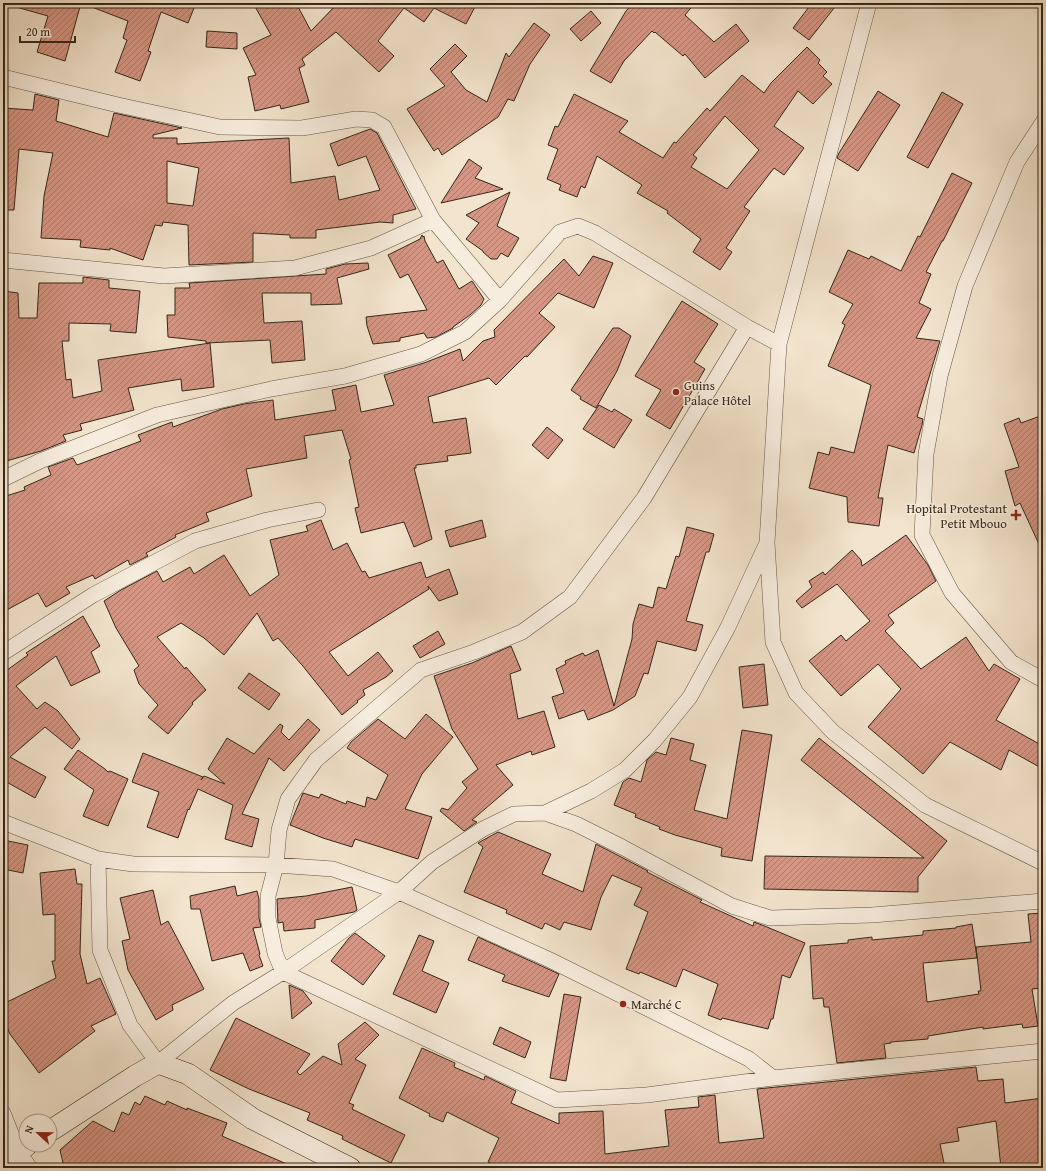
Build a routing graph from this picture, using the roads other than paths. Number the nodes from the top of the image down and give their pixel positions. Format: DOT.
graph roads {
  1 [pos="869,3"];
  2 [pos="3,77"];
  3 [pos="1043,122"];
  4 [pos="433,220"];
  5 [pos="3,260"];
  6 [pos="500,300"];
  7 [pos="747,327"];
  8 [pos="779,344"];
  9 [pos="3,479"];
  10 [pos="318,510"];
  11 [pos="767,543"];
  12 [pos="3,653"];
  13 [pos="1043,680"];
  14 [pos="545,813"];
  15 [pos="3,822"];
  16 [pos="98,859"];
  17 [pos="1043,863"];
  18 [pos="276,865"];
  19 [pos="399,892"];
  20 [pos="1043,902"];
  21 [pos="283,972"];
  22 [pos="1043,1051"];
  23 [pos="158,1063"];
  24 [pos="773,1078"];
  25 [pos="3,1113"];
  26 [pos="58,1125"];
  27 [pos="16,1153"];
  28 [pos="30,1168"];
  29 [pos="350,1168"];
  1 -- 8 [label="street"];
  2 -- 4 [label="street"];
  3 -- 13 [label="street"];
  4 -- 5 [label="street"];
  4 -- 6 [label="street"];
  6 -- 7 [label="street"];
  6 -- 9 [label="street"];
  7 -- 8 [label="street"];
  7 -- 18 [label="street"];
  8 -- 11 [label="street"];
  10 -- 12 [label="street"];
  11 -- 14 [label="street"];
  11 -- 17 [label="street"];
  14 -- 19 [label="street"];
  14 -- 20 [label="street"];
  15 -- 16 [label="street"];
  16 -- 18 [label="street"];
  16 -- 23 [label="street"];
  18 -- 19 [label="street"];
  18 -- 21 [label="street"];
  19 -- 21 [label="street"];
  19 -- 24 [label="street"];
  21 -- 23 [label="street"];
  21 -- 24 [label="street"];
  22 -- 24 [label="street"];
  23 -- 26 [label="street"];
  23 -- 29 [label="street"];
  25 -- 27 [label="street"];
  27 -- 28 [label="street"];
}
